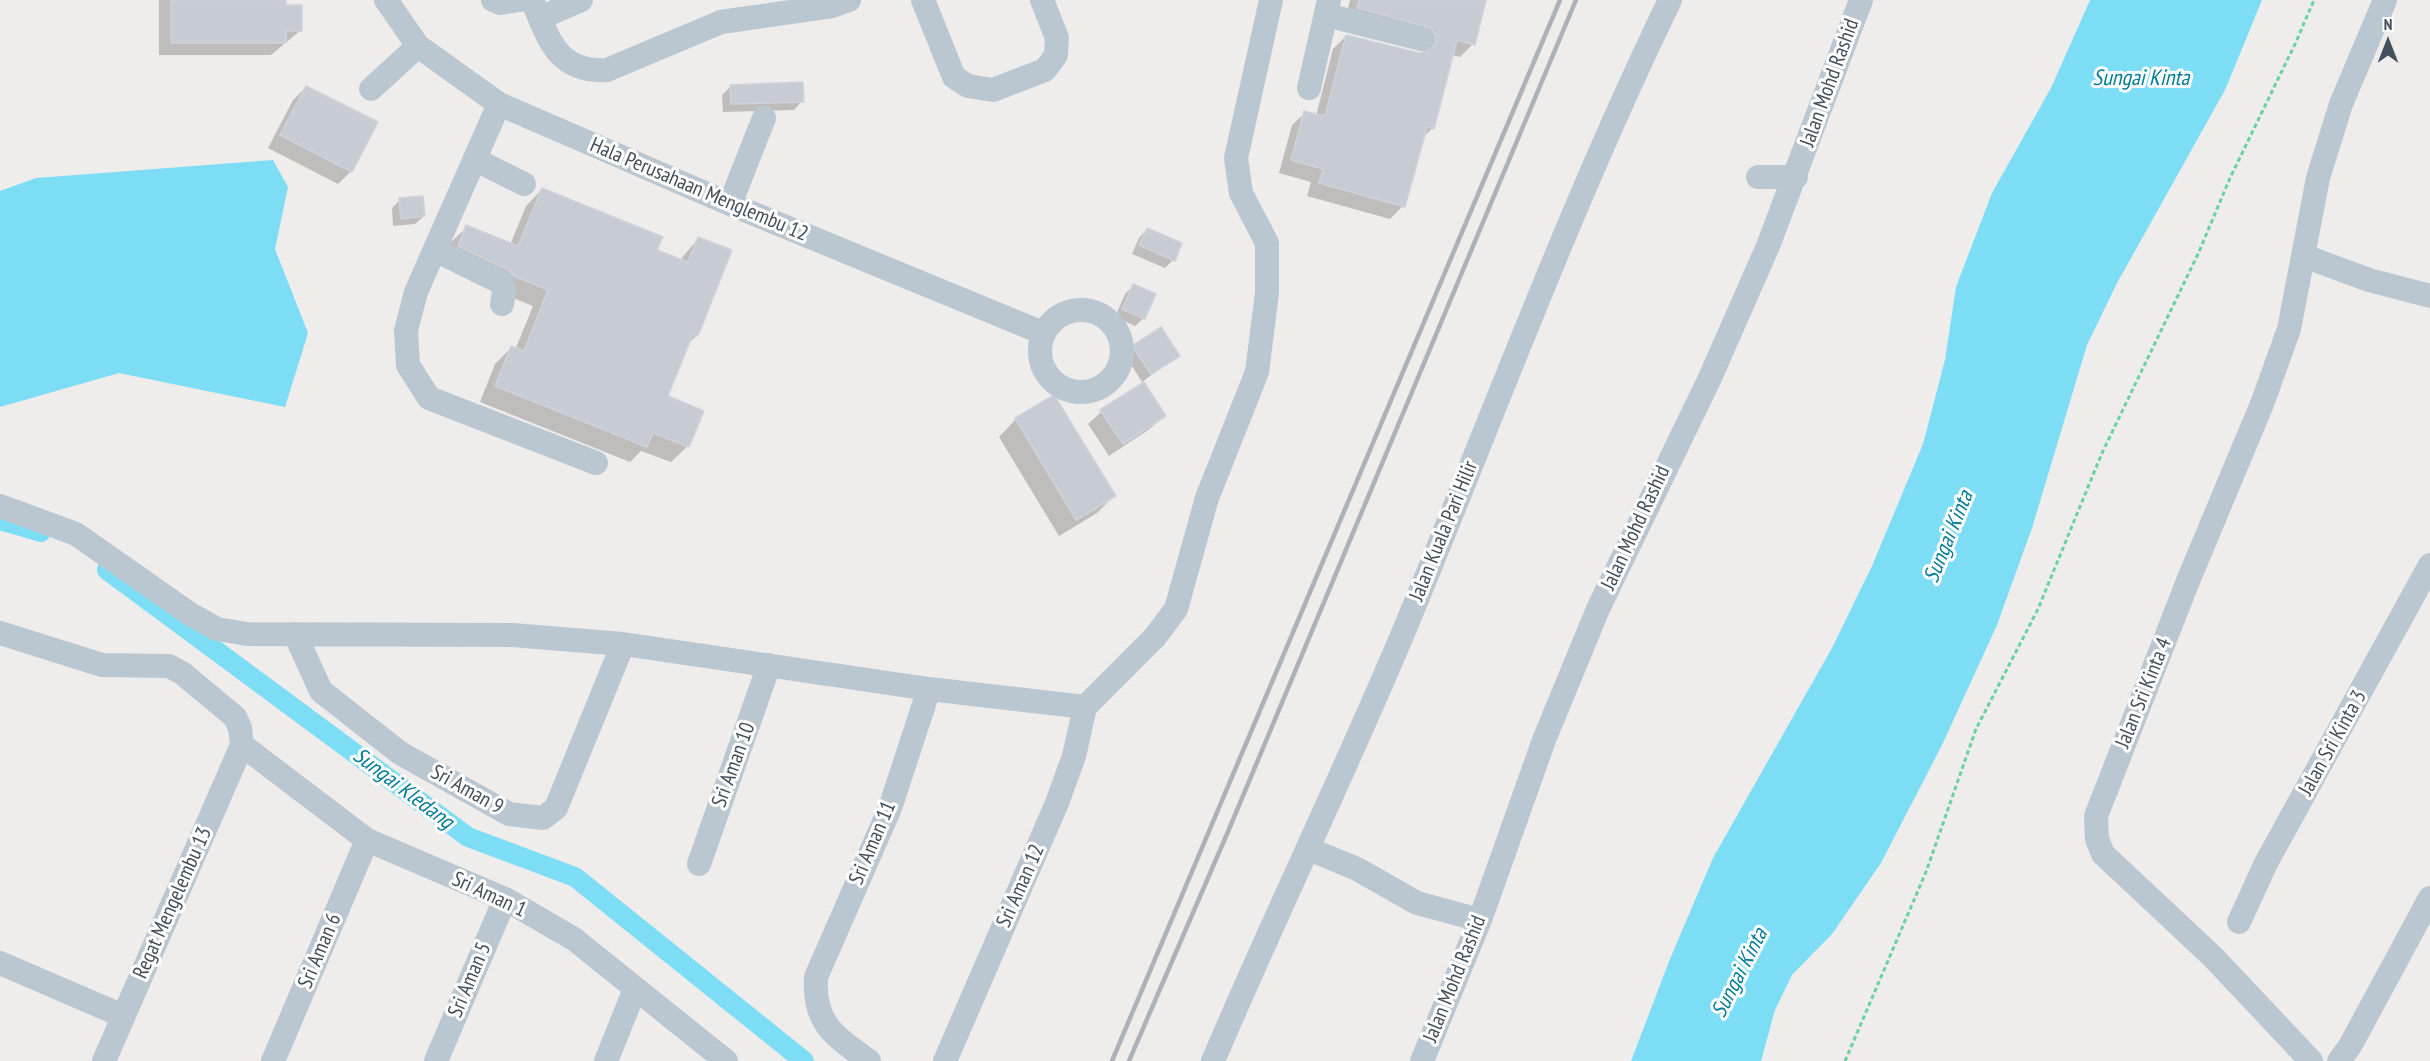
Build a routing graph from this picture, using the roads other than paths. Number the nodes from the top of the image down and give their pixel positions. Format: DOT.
graph roads {
  1 [pos="386,0"];
  2 [pos="493,0"];
  3 [pos="520,0"];
  4 [pos="580,0"];
  5 [pos="849,0"];
  6 [pos="923,0"];
  7 [pos="1042,0"];
  8 [pos="1271,0"];
  9 [pos="1670,0"];
  10 [pos="1861,0"];
  11 [pos="2385,0"];
  12 [pos="1327,7"];
  13 [pos="536,9"];
  14 [pos="1422,39"];
  15 [pos="418,46"];
  16 [pos="1309,88"];
  17 [pos="370,89"];
  18 [pos="499,104"];
  19 [pos="764,118"];
  20 [pos="476,160"];
  21 [pos="1758,177"];
  22 [pos="1796,177"];
  23 [pos="524,184"];
  24 [pos="730,204"];
  25 [pos="435,250"];
  26 [pos="2304,256"];
  27 [pos="2430,296"];
  28 [pos="502,304"];
  29 [pos="1043,333"];
  30 [pos="596,463"];
  31 [pos="0,506"];
  32 [pos="2430,565"];
  33 [pos="0,633"];
  34 [pos="295,634"];
  35 [pos="623,644"];
  36 [pos="769,665"];
  37 [pos="929,689"];
  38 [pos="1084,707"];
  39 [pos="242,746"];
  40 [pos="367,840"];
  41 [pos="1310,849"];
  42 [pos="699,864"];
  43 [pos="2430,898"];
  44 [pos="505,899"];
  45 [pos="1480,920"];
  46 [pos="2239,922"];
  47 [pos="0,963"];
  48 [pos="635,989"];
  49 [pos="123,1016"];
  50 [pos="2307,1060"];
  51 [pos="104,1061"];
  52 [pos="273,1061"];
  53 [pos="436,1061"];
  54 [pos="606,1061"];
  55 [pos="726,1061"];
  56 [pos="869,1061"];
  57 [pos="945,1061"];
  58 [pos="1213,1061"];
  59 [pos="1422,1061"];
  60 [pos="2339,1061"];
  1 -- 15 [label="street, Hala Perusahaan Menglembu 12"];
  2 -- 3 [label="street"];
  4 -- 13 [label="street"];
  5 -- 13 [label="street"];
  6 -- 7 [label="street"];
  8 -- 38 [label="street"];
  9 -- 41 [label="street, Jalan Kuala Pari Hilir"];
  10 -- 22 [label="street, Jalan Mohd Rashid"];
  11 -- 26 [label="street, Jalan Sri Kinta 4"];
  12 -- 14 [label="street"];
  12 -- 16 [label="street"];
  15 -- 17 [label="street"];
  15 -- 18 [label="street, Hala Perusahaan Menglembu 12"];
  18 -- 20 [label="street"];
  18 -- 24 [label="street, Hala Perusahaan Menglembu 12"];
  19 -- 24 [label="street"];
  20 -- 23 [label="street"];
  20 -- 25 [label="street"];
  21 -- 22 [label="street"];
  22 -- 45 [label="street, Jalan Mohd Rashid"];
  24 -- 29 [label="street, Hala Perusahaan Menglembu 12"];
  25 -- 28 [label="street"];
  25 -- 30 [label="street"];
  26 -- 27 [label="street"];
  26 -- 50 [label="street, Jalan Sri Kinta 4"];
  31 -- 34 [label="street"];
  32 -- 46 [label="street, Jalan Sri Kinta 3"];
  33 -- 39 [label="street"];
  34 -- 35 [label="street"];
  34 -- 35 [label="street, Sri Aman 9"];
  35 -- 36 [label="street"];
  36 -- 37 [label="street"];
  36 -- 42 [label="street, Sri Aman 10"];
  37 -- 38 [label="street"];
  37 -- 56 [label="street, Sri Aman 11"];
  38 -- 57 [label="street, Sri Aman 12"];
  39 -- 40 [label="street, Sri Aman 1"];
  39 -- 49 [label="street, Regat Mengelembu 13"];
  40 -- 44 [label="street, Sri Aman 1"];
  40 -- 52 [label="street, Sri Aman 6"];
  41 -- 45 [label="street"];
  41 -- 58 [label="street, Jalan Kuala Pari Hilir"];
  43 -- 60 [label="street"];
  44 -- 48 [label="street, Sri Aman 1"];
  44 -- 53 [label="street, Sri Aman 5"];
  45 -- 59 [label="street, Jalan Mohd Rashid"];
  47 -- 49 [label="street"];
  48 -- 54 [label="street"];
  48 -- 55 [label="street, Sri Aman 1"];
  49 -- 51 [label="street, Regat Mengelembu 13"];
}
